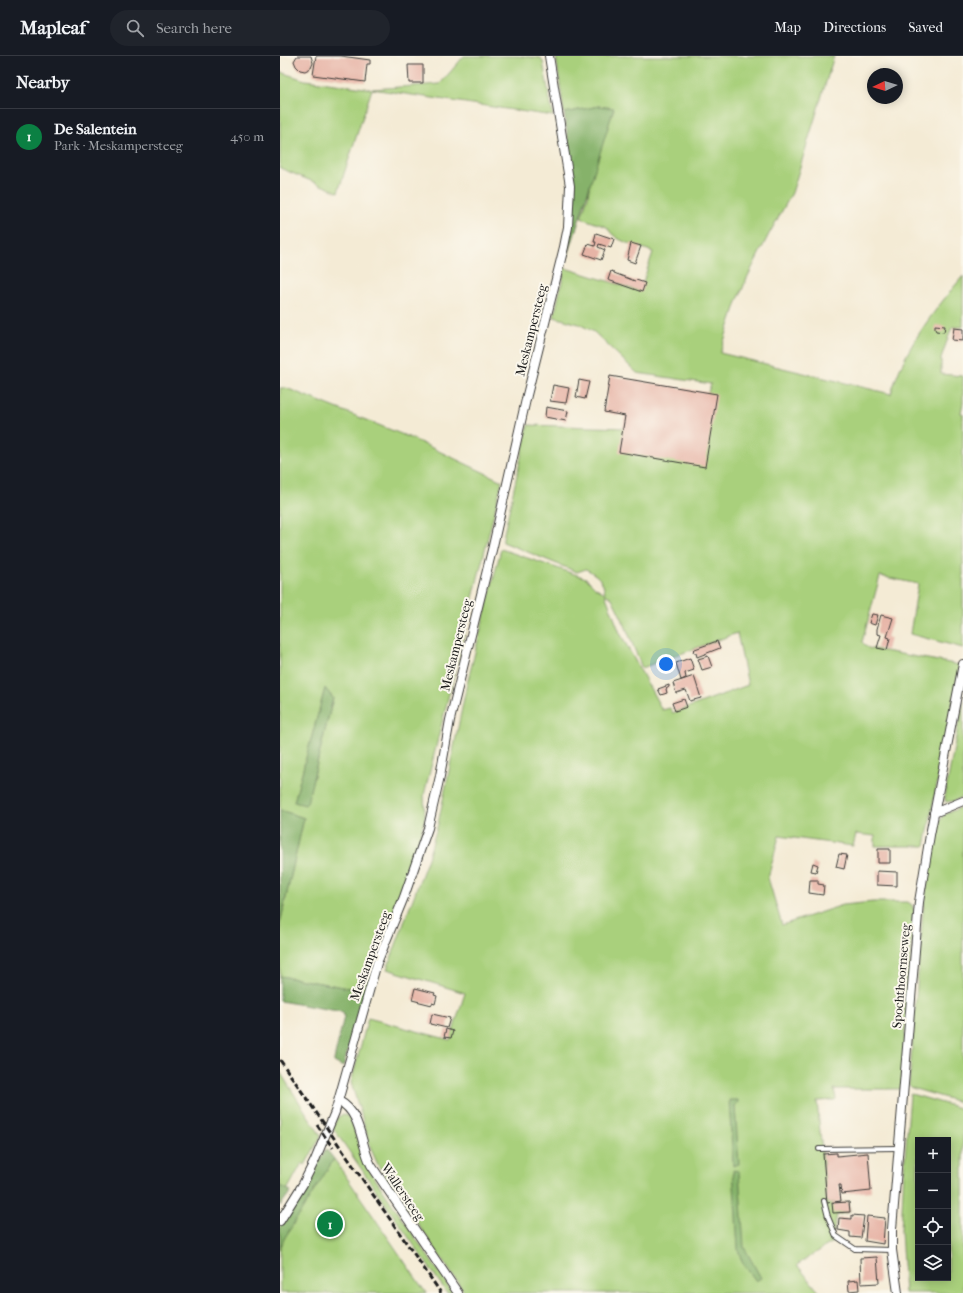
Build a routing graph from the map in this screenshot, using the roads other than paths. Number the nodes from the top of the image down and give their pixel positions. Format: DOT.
graph roads {
  1 [pos="548,56"];
  2 [pos="963,664"];
  3 [pos="963,801"];
  4 [pos="934,813"];
  5 [pos="339,1101"];
  6 [pos="899,1148"];
  7 [pos="819,1149"];
  8 [pos="824,1201"];
  9 [pos="280,1221"];
  10 [pos="892,1250"];
  11 [pos="458,1293"];
  12 [pos="898,1293"];
  1 -- 5 [label="street, Meskampersteeg"];
  2 -- 4 [label="street, Spochthoornseweg"];
  3 -- 4 [label="street"];
  4 -- 6 [label="street, Spochthoornseweg"];
  5 -- 9 [label="street, Meskampersteeg"];
  5 -- 11 [label="street, Wallersteeg"];
  6 -- 7 [label="lane"];
  6 -- 10 [label="street, Spochthoornseweg"];
  8 -- 10 [label="lane"];
  10 -- 12 [label="street, Spochthoornseweg"];
}
